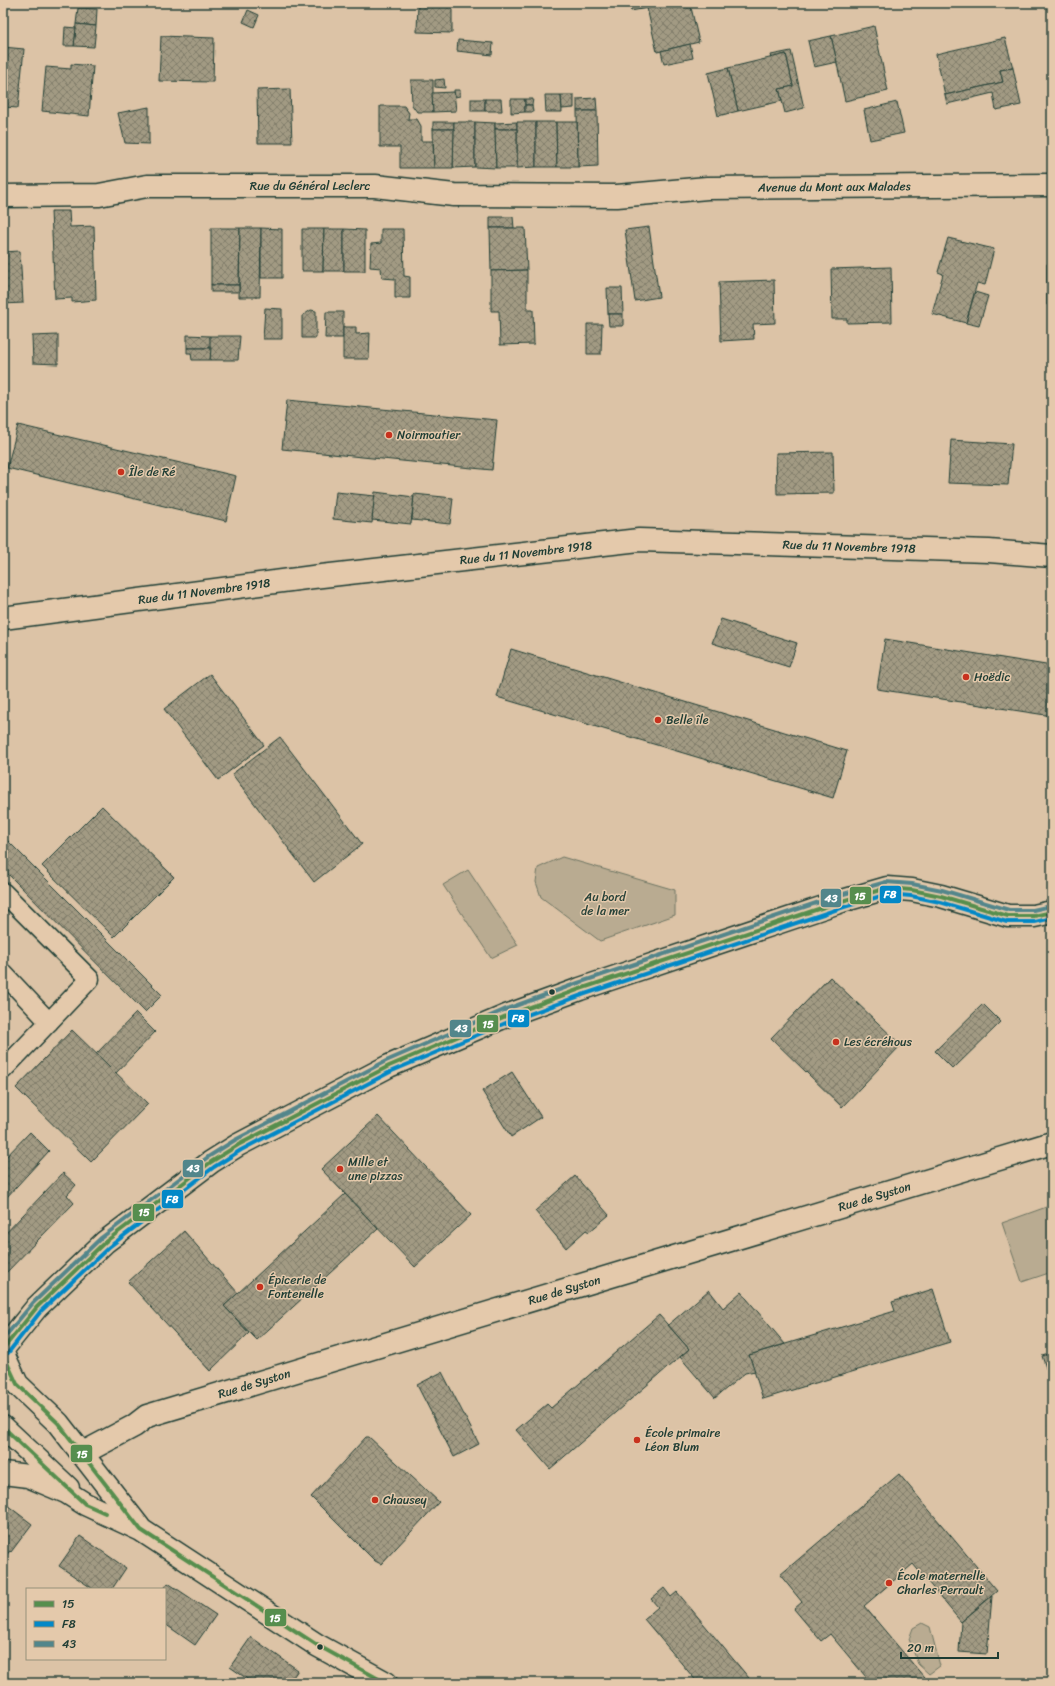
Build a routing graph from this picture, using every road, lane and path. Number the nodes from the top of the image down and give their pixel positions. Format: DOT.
graph roads {
  1 [pos="1052,185"];
  2 [pos="618,195"];
  3 [pos="3,196"];
  4 [pos="1052,556"];
  5 [pos="3,618"];
  6 [pos="3,892"];
  7 [pos="1052,912"];
  8 [pos="3,973"];
  9 [pos="49,1022"];
  10 [pos="3,1070"];
  11 [pos="1052,1143"];
  12 [pos="3,1349"];
  13 [pos="3,1354"];
  14 [pos="3,1427"];
  15 [pos="83,1453"];
  16 [pos="3,1473"];
  17 [pos="85,1504"];
  18 [pos="141,1530"];
  19 [pos="386,1683"];
  1 -- 2 [label="street, Avenue du Mont aux Malades"];
  2 -- 3 [label="street, Rue du Général Leclerc"];
  4 -- 5 [label="street, Rue du 11 Novembre 1918"];
  6 -- 9 [label="lane"];
  7 -- 12 [label="street"];
  8 -- 9 [label="lane"];
  9 -- 10 [label="lane"];
  11 -- 15 [label="street, Rue de Syston"];
  13 -- 15 [label="street"];
  14 -- 17 [label="street"];
  15 -- 18 [label="street"];
  16 -- 17 [label="street"];
  17 -- 18 [label="street"];
  18 -- 19 [label="street"];
}
